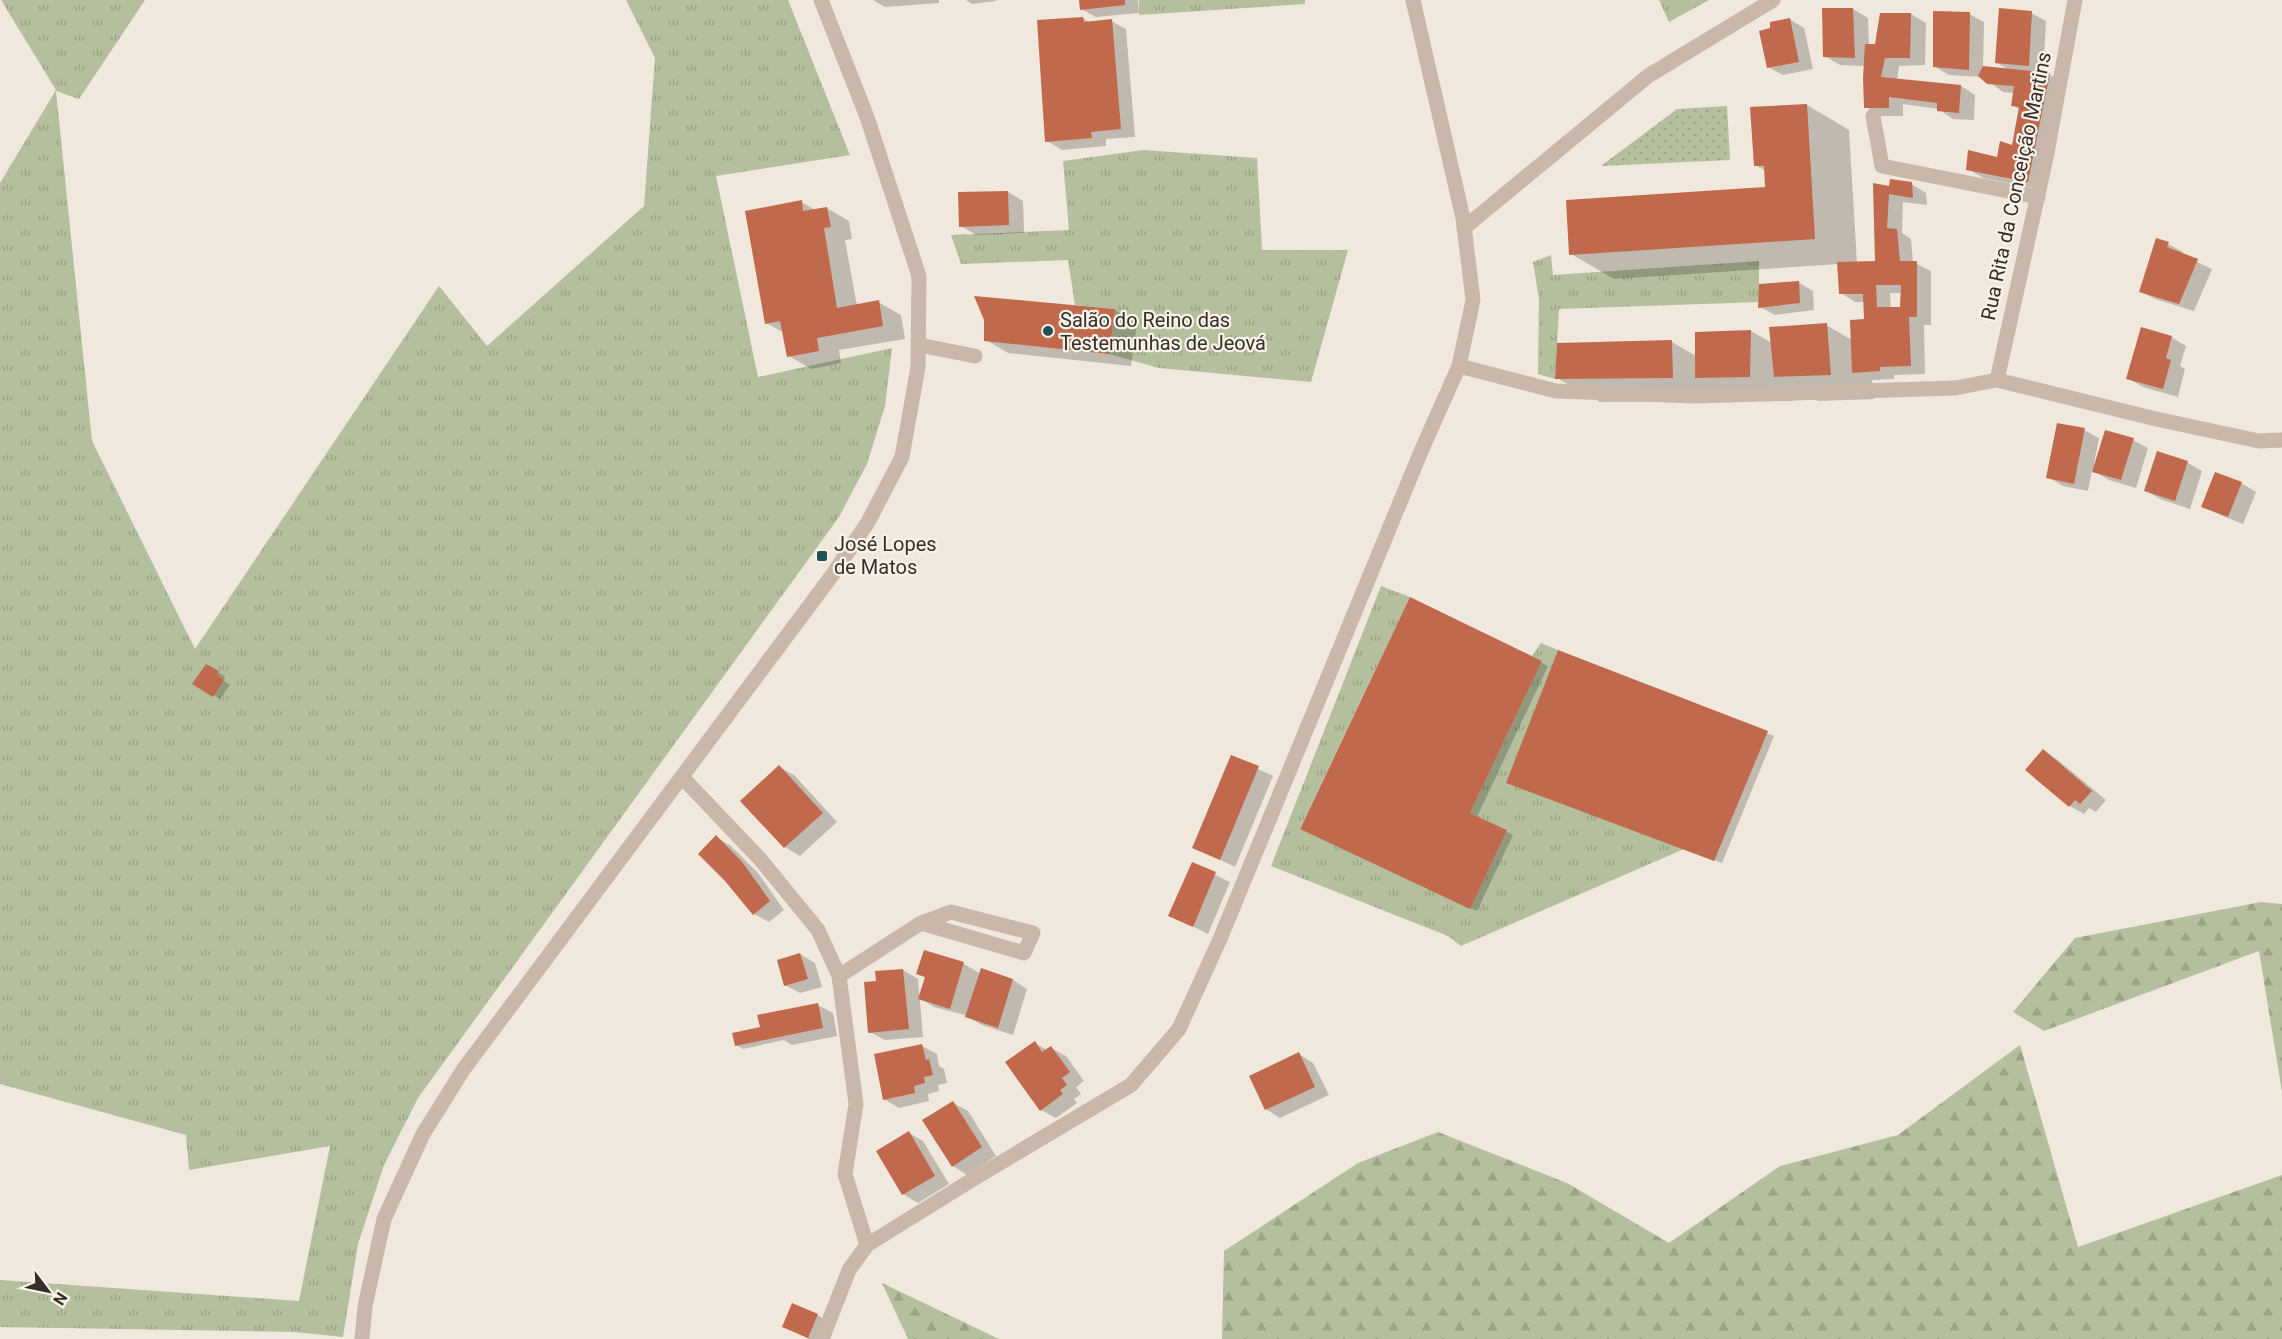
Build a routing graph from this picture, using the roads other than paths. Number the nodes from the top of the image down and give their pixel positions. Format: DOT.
graph roads {
  1 [pos="820,0"];
  2 [pos="1413,0"];
  3 [pos="1773,0"];
  4 [pos="2075,0"];
  5 [pos="1873,116"];
  6 [pos="2038,197"];
  7 [pos="1464,228"];
  8 [pos="919,345"];
  9 [pos="975,356"];
  10 [pos="1459,366"];
  11 [pos="1997,380"];
  12 [pos="2282,440"];
  13 [pos="682,777"];
  14 [pos="921,923"];
  15 [pos="839,976"];
  16 [pos="867,1245"];
  17 [pos="362,1339"];
  18 [pos="822,1339"];
  1 -- 8 [label="street"];
  2 -- 7 [label="street"];
  3 -- 7 [label="street"];
  4 -- 6 [label="street, Rua Rita da Conceição Martins"];
  5 -- 6 [label="street"];
  6 -- 11 [label="street, Rua Rita da Conceição Martins"];
  7 -- 10 [label="street"];
  8 -- 9 [label="street"];
  8 -- 13 [label="street"];
  10 -- 11 [label="street"];
  10 -- 16 [label="street"];
  11 -- 12 [label="street"];
  13 -- 15 [label="street"];
  13 -- 17 [label="street"];
  14 -- 14 [label="street"];
  14 -- 15 [label="street"];
  15 -- 16 [label="street"];
  16 -- 18 [label="street"];
}
